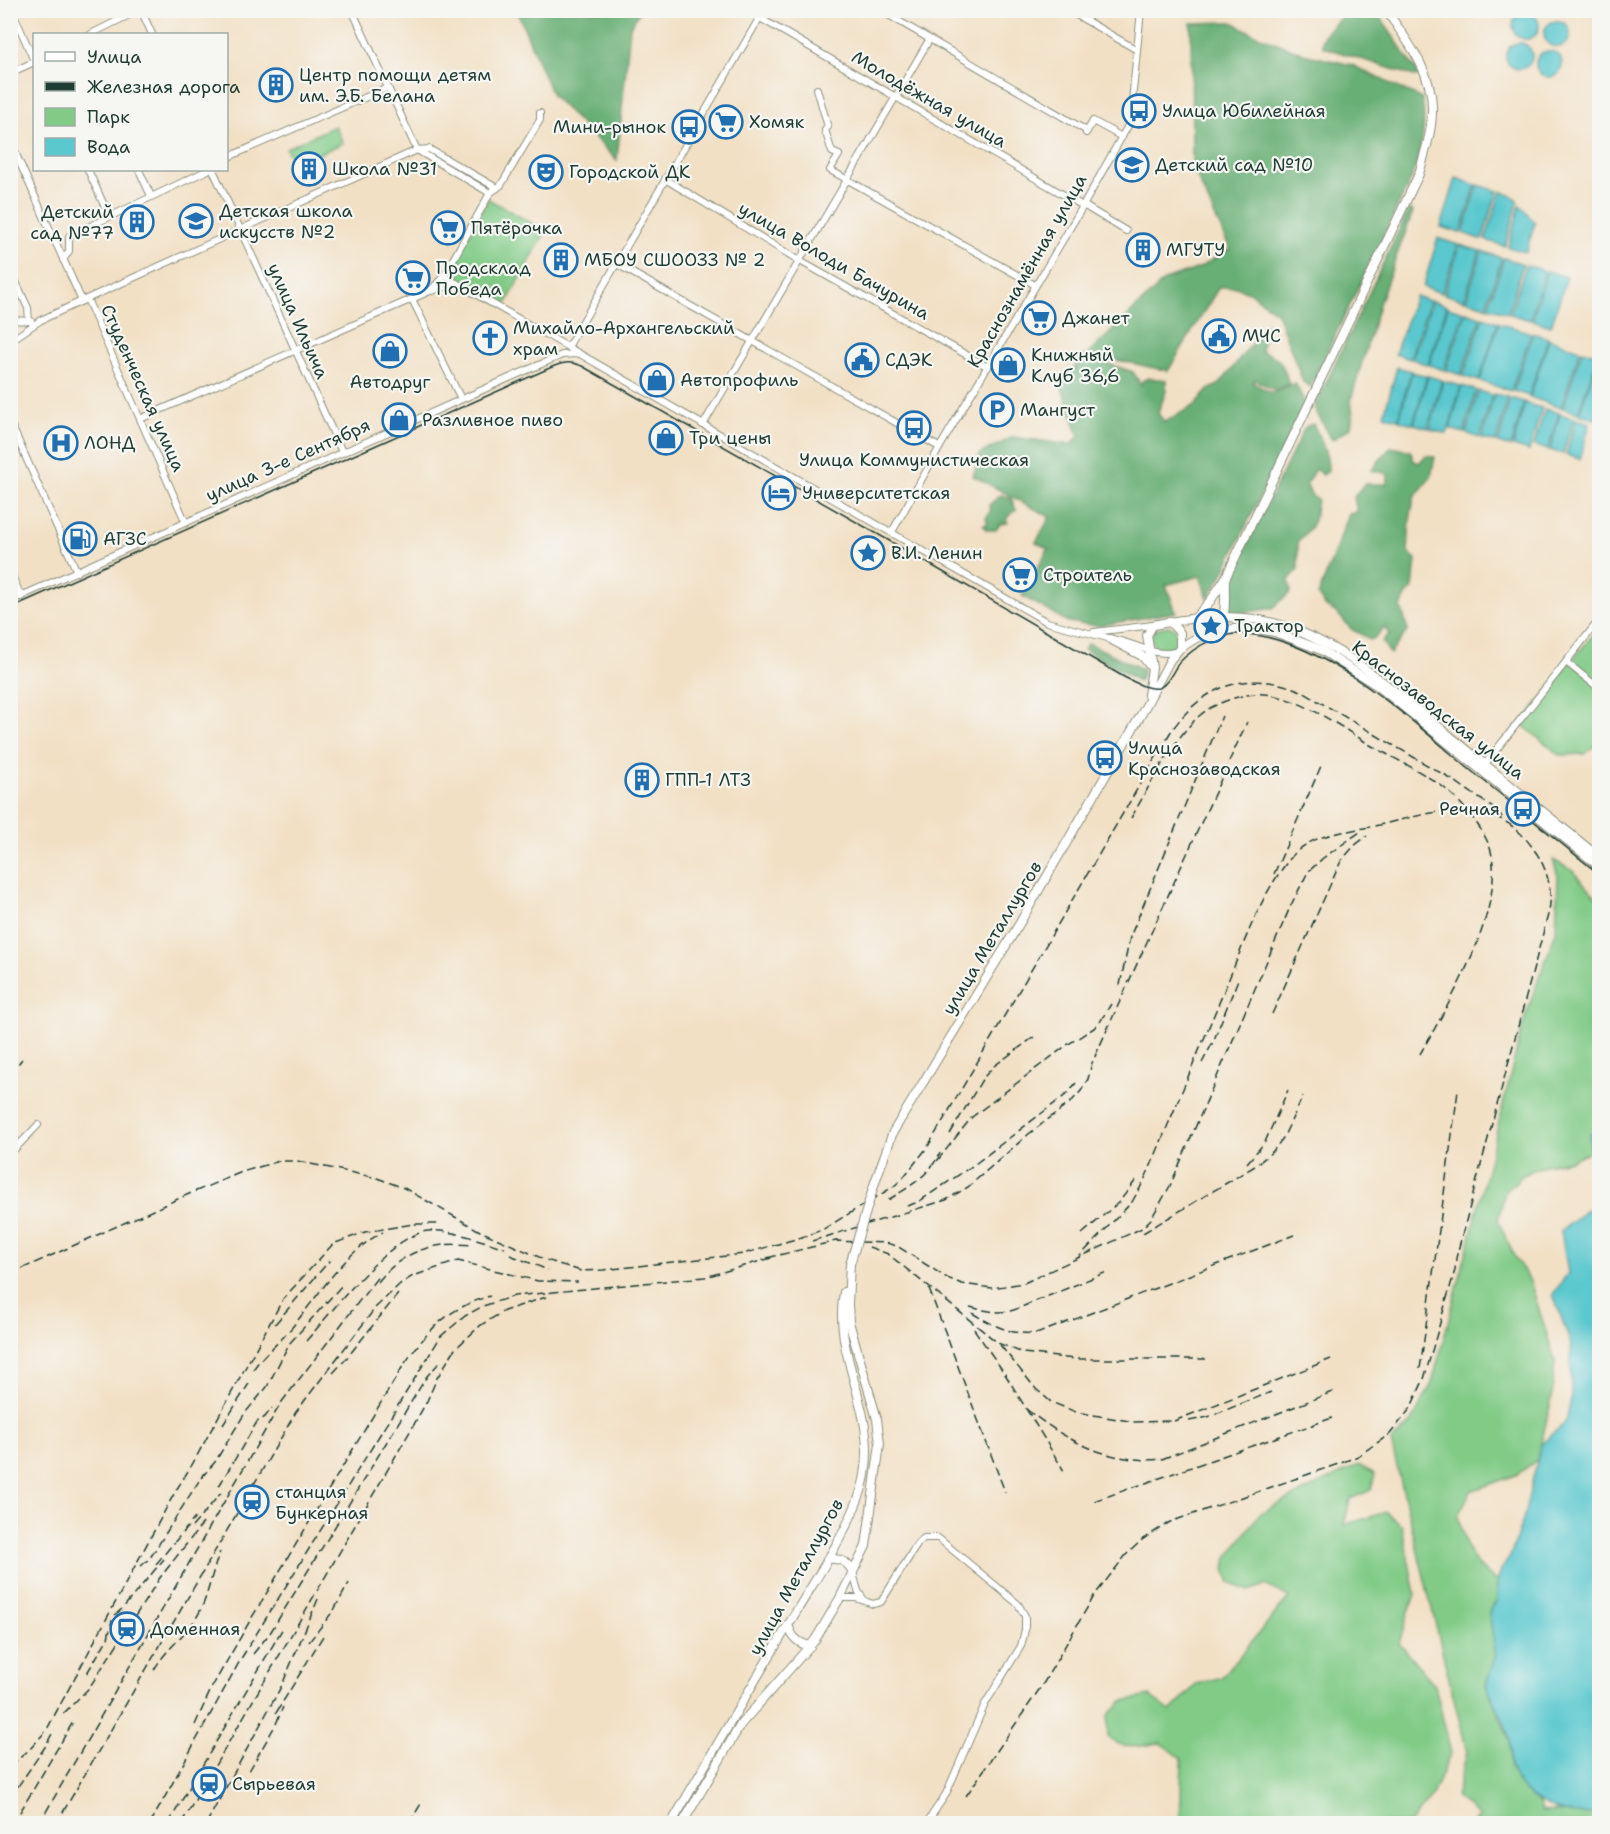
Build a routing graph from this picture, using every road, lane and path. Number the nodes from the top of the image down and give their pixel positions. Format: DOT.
graph roads {
  1 [pos="12,10"];
  2 [pos="140,10"];
  3 [pos="352,10"];
  4 [pos="764,10"];
  5 [pos="880,10"];
  6 [pos="1068,10"];
  7 [pos="1141,10"];
  8 [pos="1386,10"];
  9 [pos="760,18"];
  10 [pos="93,33"];
  11 [pos="152,33"];
  12 [pos="929,40"];
  13 [pos="1137,51"];
  14 [pos="33,60"];
  15 [pos="33,62"];
  16 [pos="10,73"];
  17 [pos="387,88"];
  18 [pos="817,89"];
  19 [pos="895,97"];
  20 [pos="540,113"];
  21 [pos="1122,137"];
  22 [pos="10,141"];
  23 [pos="417,150"];
  24 [pos="441,155"];
  25 [pos="228,157"];
  26 [pos="437,162"];
  27 [pos="88,171"];
  28 [pos="139,171"];
  29 [pos="206,171"];
  30 [pos="213,171"];
  31 [pos="475,174"];
  32 [pos="665,179"];
  33 [pos="846,179"];
  34 [pos="470,182"];
  35 [pos="497,188"];
  36 [pos="490,193"];
  37 [pos="151,196"];
  38 [pos="1083,206"];
  39 [pos="109,216"];
  40 [pos="240,231"];
  41 [pos="1126,231"];
  42 [pos="63,260"];
  43 [pos="800,261"];
  44 [pos="615,263"];
  45 [pos="10,269"];
  46 [pos="444,276"];
  47 [pos="457,283"];
  48 [pos="1035,285"];
  49 [pos="430,291"];
  50 [pos="412,299"];
  51 [pos="84,300"];
  52 [pos="10,320"];
  53 [pos="41,320"];
  54 [pos="29,321"];
  55 [pos="10,341"];
  56 [pos="753,341"];
  57 [pos="561,342"];
  58 [pos="568,347"];
  59 [pos="294,351"];
  60 [pos="562,355"];
  61 [pos="580,355"];
  62 [pos="988,366"];
  63 [pos="461,399"];
  64 [pos="140,418"];
  65 [pos="11,422"];
  66 [pos="703,425"];
  67 [pos="939,447"];
  68 [pos="342,452"];
  69 [pos="186,523"];
  70 [pos="892,532"];
  71 [pos="10,570"];
  72 [pos="77,572"];
  73 [pos="1225,579"];
  74 [pos="21,597"];
  75 [pos="10,601"];
  76 [pos="1224,617"];
  77 [pos="1195,618"];
  78 [pos="1599,620"];
  79 [pos="1169,621"];
  80 [pos="1153,625"];
  81 [pos="1087,633"];
  82 [pos="1209,633"];
  83 [pos="1110,639"];
  84 [pos="1177,650"];
  85 [pos="1149,651"];
  86 [pos="1566,662"];
  87 [pos="1152,672"];
  88 [pos="1599,689"];
  89 [pos="1142,713"];
  90 [pos="1482,767"];
  91 [pos="1599,858"];
  92 [pos="1599,867"];
  93 [pos="38,1125"];
  94 [pos="10,1154"];
  95 [pos="849,1264"];
  96 [pos="827,1560"];
  97 [pos="853,1573"];
  98 [pos="840,1598"];
  99 [pos="864,1600"];
  100 [pos="788,1625"];
  101 [pos="810,1646"];
  102 [pos="671,1824"];
  103 [pos="682,1824"];
  104 [pos="926,1824"];
  1 -- 14 [label="street"];
  2 -- 10 [label="street"];
  2 -- 11 [label="street"];
  3 -- 17 [label="street"];
  4 -- 9 [label="street"];
  5 -- 12 [label="street"];
  6 -- 13 [label="street"];
  7 -- 13 [label="street, Краснознамённая улица"];
  8 -- 73 [label="main road"];
  9 -- 19 [label="street, Молодёжная улица"];
  9 -- 32 [label="street"];
  12 -- 19 [label="street"];
  12 -- 21 [label="street"];
  13 -- 21 [label="street, Краснознамённая улица"];
  15 -- 16 [label="street"];
  17 -- 23 [label="street"];
  17 -- 25 [label="street"];
  18 -- 33 [label="street"];
  19 -- 33 [label="street"];
  19 -- 38 [label="street, Молодёжная улица"];
  20 -- 35 [label="street"];
  21 -- 38 [label="street, Краснознамённая улица"];
  22 -- 42 [label="street, Студенческая улица"];
  23 -- 24 [label="street"];
  23 -- 26 [label="street"];
  23 -- 40 [label="street"];
  24 -- 26 [label="street"];
  24 -- 31 [label="street"];
  26 -- 34 [label="street"];
  27 -- 39 [label="street"];
  28 -- 37 [label="street"];
  29 -- 37 [label="street"];
  30 -- 40 [label="street, улица Ильича"];
  31 -- 34 [label="street"];
  31 -- 35 [label="street"];
  32 -- 43 [label="street, улица Володи Бачурина"];
  32 -- 44 [label="street"];
  33 -- 43 [label="street"];
  33 -- 48 [label="street"];
  34 -- 36 [label="street"];
  35 -- 36 [label="street"];
  36 -- 46 [label="street"];
  37 -- 39 [label="street"];
  38 -- 41 [label="street, Молодёжная улица"];
  38 -- 48 [label="street, Краснознамённая улица"];
  39 -- 42 [label="street"];
  40 -- 51 [label="street"];
  40 -- 59 [label="street, улица Ильича"];
  42 -- 51 [label="street, Студенческая улица"];
  43 -- 56 [label="street"];
  43 -- 62 [label="street, улица Володи Бачурина"];
  44 -- 56 [label="street"];
  44 -- 58 [label="street"];
  45 -- 54 [label="street"];
  46 -- 47 [label="street"];
  46 -- 49 [label="street"];
  47 -- 49 [label="street"];
  47 -- 57 [label="street"];
  48 -- 62 [label="street, Краснознамённая улица"];
  49 -- 50 [label="street"];
  50 -- 59 [label="street"];
  50 -- 63 [label="street"];
  51 -- 53 [label="street"];
  51 -- 64 [label="street, Студенческая улица"];
  52 -- 54 [label="street"];
  53 -- 54 [label="street"];
  53 -- 55 [label="street"];
  56 -- 66 [label="street"];
  56 -- 67 [label="street"];
  57 -- 58 [label="street"];
  57 -- 60 [label="street"];
  58 -- 61 [label="street"];
  59 -- 64 [label="street"];
  59 -- 68 [label="street, улица Ильича"];
  60 -- 61 [label="street, улица 3-е Сентября"];
  60 -- 63 [label="street, улица 3-е Сентября"];
  61 -- 66 [label="street"];
  62 -- 67 [label="street, Краснознамённая улица"];
  63 -- 68 [label="street, улица 3-е Сентября"];
  64 -- 69 [label="street, Студенческая улица"];
  65 -- 72 [label="street"];
  66 -- 70 [label="street"];
  67 -- 70 [label="street, Краснознамённая улица"];
  68 -- 69 [label="street, улица 3-е Сентября"];
  69 -- 72 [label="street, улица 3-е Сентября"];
  70 -- 81 [label="street"];
  71 -- 74 [label="street"];
  72 -- 74 [label="street, улица 3-е Сентября"];
  73 -- 76 [label="main road"];
  73 -- 77 [label="main road"];
  74 -- 75 [label="street, улица 3-е Сентября"];
  76 -- 77 [label="main road, Краснозаводская улица"];
  76 -- 82 [label="main road"];
  76 -- 90 [label="main road, Краснозаводская улица"];
  77 -- 79 [label="main road, Краснозаводская улица"];
  78 -- 86 [label="street"];
  79 -- 80 [label="main road"];
  79 -- 84 [label="main road"];
  80 -- 81 [label="street"];
  80 -- 85 [label="main road"];
  81 -- 83 [label="street"];
  82 -- 84 [label="main road, Краснозаводская улица"];
  82 -- 90 [label="main road, Краснозаводская улица"];
  83 -- 85 [label="street"];
  83 -- 87 [label="main road"];
  84 -- 85 [label="street"];
  84 -- 89 [label="main road"];
  85 -- 87 [label="main road"];
  86 -- 88 [label="street"];
  86 -- 90 [label="street"];
  87 -- 89 [label="main road"];
  89 -- 95 [label="main road, улица Металлургов, bridge"];
  90 -- 91 [label="main road, Краснозаводская улица"];
  90 -- 92 [label="main road, Краснозаводская улица"];
  93 -- 94 [label="street"];
  95 -- 96 [label="main road, улица Металлургов"];
  95 -- 97 [label="main road, улица Металлургов"];
  96 -- 97 [label="main road"];
  96 -- 100 [label="main road, улица Металлургов"];
  97 -- 98 [label="main road, улица Металлургов"];
  97 -- 99 [label="street"];
  98 -- 99 [label="street"];
  98 -- 101 [label="main road, улица Металлургов"];
  99 -- 104 [label="street"];
  100 -- 101 [label="main road"];
  100 -- 102 [label="main road, улица Металлургов"];
  101 -- 103 [label="main road, улица Металлургов"];
}
